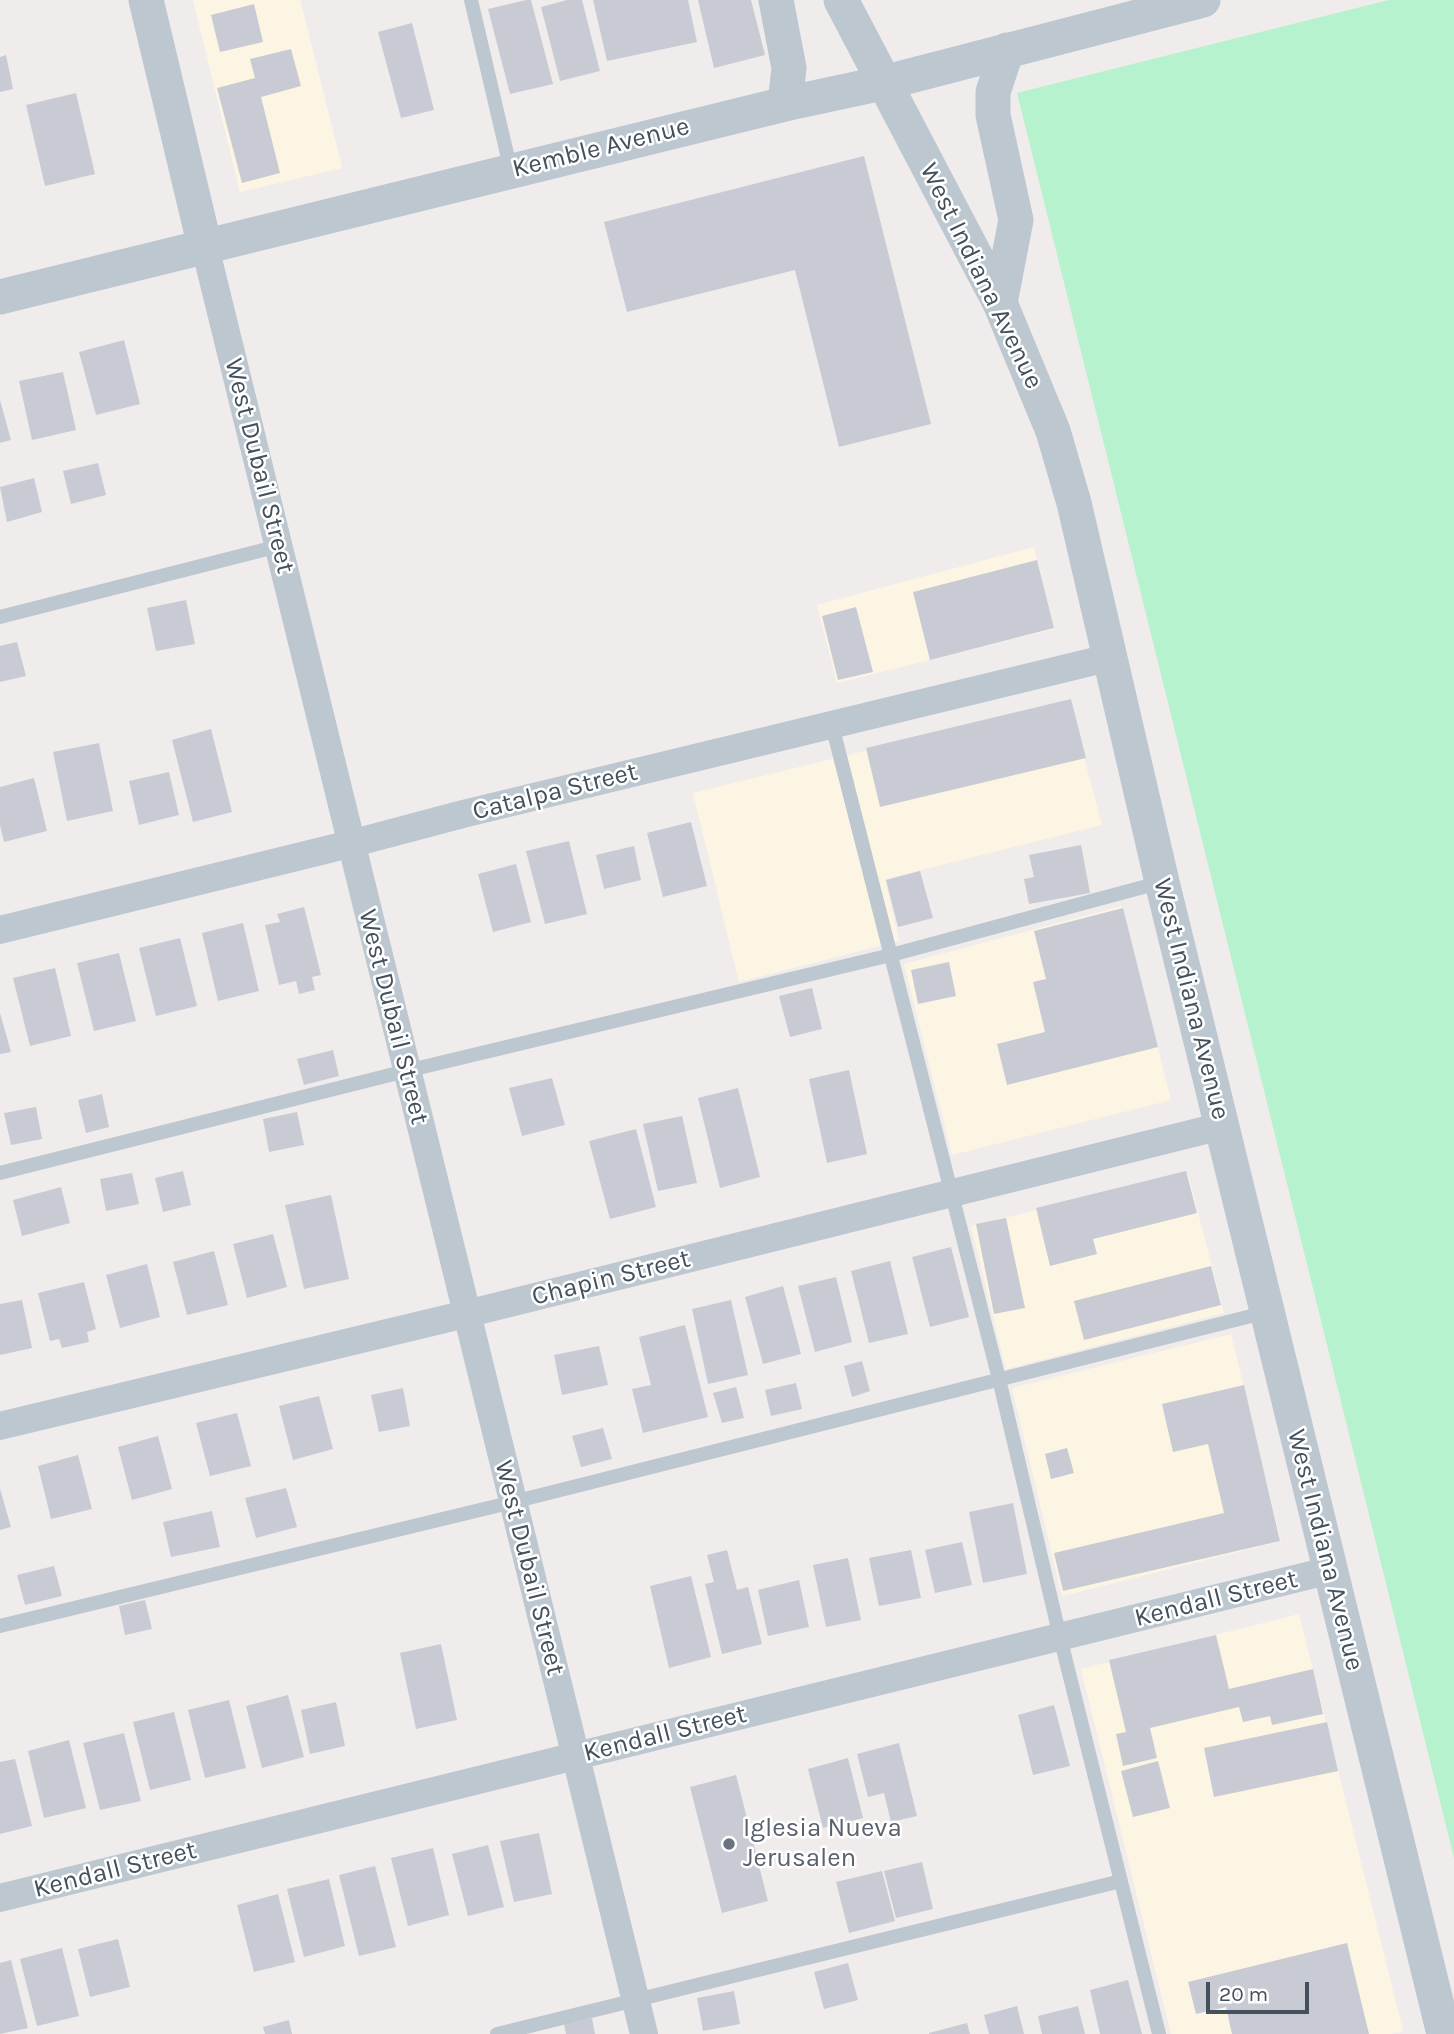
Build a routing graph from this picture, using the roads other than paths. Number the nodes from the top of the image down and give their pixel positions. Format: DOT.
graph roads {
  1 [pos="146,0"];
  2 [pos="471,0"];
  3 [pos="776,0"];
  4 [pos="841,0"];
  5 [pos="1203,0"];
  6 [pos="1007,50"];
  7 [pos="883,83"];
  8 [pos="785,104"];
  9 [pos="511,171"];
  10 [pos="205,247"];
  11 [pos="0,296"];
  12 [pos="1000,303"];
  13 [pos="279,546"];
  14 [pos="0,618"];
  15 [pos="1112,657"];
  16 [pos="832,725"];
  17 [pos="350,844"];
  18 [pos="1162,881"];
  19 [pos="0,930"];
  20 [pos="891,955"];
  21 [pos="406,1071"];
  22 [pos="1222,1126"];
  23 [pos="0,1173"];
  24 [pos="953,1194"];
  25 [pos="1267,1312"];
  26 [pos="467,1314"];
  27 [pos="999,1379"];
  28 [pos="0,1426"];
  29 [pos="513,1502"];
  30 [pos="1331,1570"];
  31 [pos="0,1626"];
  32 [pos="1060,1637"];
  33 [pos="575,1756"];
  34 [pos="1121,1881"];
  35 [pos="0,1898"];
  36 [pos="635,2000"];
  37 [pos="497,2034"];
  38 [pos="644,2034"];
  39 [pos="1159,2034"];
  40 [pos="1444,2034"];
  1 -- 10 [label="street, West Dubail Street"];
  2 -- 9 [label="lane"];
  3 -- 8 [label="street"];
  4 -- 7 [label="street, West Indiana Avenue"];
  5 -- 6 [label="street, Kemble Avenue"];
  6 -- 7 [label="street, Kemble Avenue"];
  6 -- 12 [label="street"];
  7 -- 8 [label="street, Kemble Avenue"];
  7 -- 12 [label="street, West Indiana Avenue"];
  8 -- 9 [label="street, Kemble Avenue"];
  9 -- 10 [label="street, Kemble Avenue"];
  10 -- 11 [label="street, Kemble Avenue"];
  10 -- 13 [label="street, West Dubail Street"];
  12 -- 15 [label="street, West Indiana Avenue"];
  13 -- 14 [label="lane"];
  13 -- 17 [label="street, West Dubail Street"];
  15 -- 16 [label="street, Catalpa Street"];
  15 -- 18 [label="street, West Indiana Avenue"];
  16 -- 17 [label="street, Catalpa Street"];
  16 -- 20 [label="lane"];
  17 -- 19 [label="street, Catalpa Street"];
  17 -- 21 [label="street, West Dubail Street"];
  18 -- 20 [label="lane"];
  18 -- 22 [label="street, West Indiana Avenue"];
  20 -- 21 [label="lane"];
  20 -- 24 [label="lane"];
  21 -- 23 [label="lane"];
  21 -- 26 [label="street, West Dubail Street"];
  22 -- 24 [label="street, Chapin Street"];
  22 -- 25 [label="street, West Indiana Avenue"];
  24 -- 26 [label="street, Chapin Street"];
  24 -- 27 [label="lane"];
  25 -- 27 [label="lane"];
  25 -- 30 [label="street, West Indiana Avenue"];
  26 -- 28 [label="street, Chapin Street"];
  26 -- 29 [label="street, West Dubail Street"];
  27 -- 29 [label="lane"];
  27 -- 32 [label="lane"];
  29 -- 31 [label="lane"];
  29 -- 33 [label="street, West Dubail Street"];
  30 -- 32 [label="street, Kendall Street"];
  30 -- 40 [label="street, West Indiana Avenue"];
  32 -- 33 [label="street, Kendall Street"];
  32 -- 34 [label="lane"];
  33 -- 35 [label="street, Kendall Street"];
  33 -- 36 [label="street, West Dubail Street"];
  34 -- 36 [label="lane"];
  34 -- 39 [label="lane"];
  36 -- 37 [label="lane"];
  36 -- 38 [label="street, West Dubail Street"];
}
